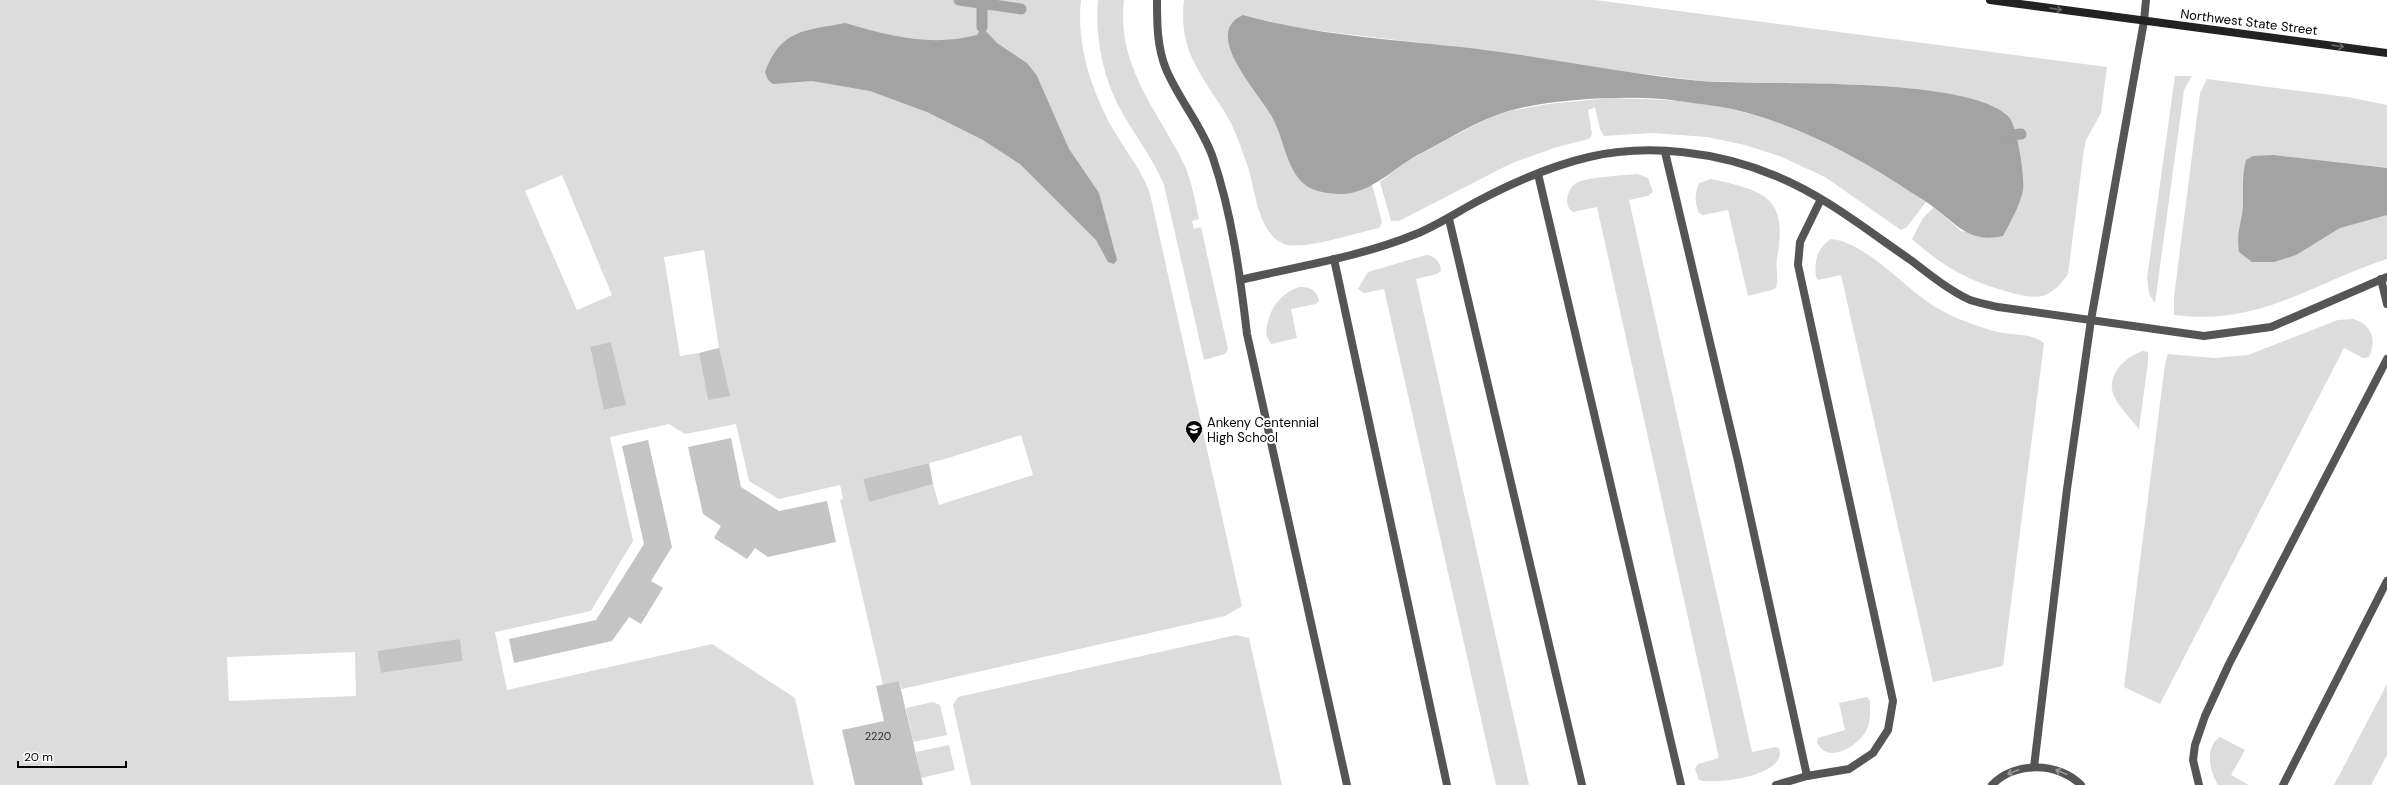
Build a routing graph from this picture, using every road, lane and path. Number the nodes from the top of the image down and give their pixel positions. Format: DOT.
graph roads {
  1 [pos="1157,0"];
  2 [pos="1990,0"];
  3 [pos="2146,0"];
  4 [pos="2144,21"];
  5 [pos="2387,52"];
  6 [pos="1665,152"];
  7 [pos="1538,174"];
  8 [pos="1821,199"];
  9 [pos="1450,219"];
  10 [pos="1334,259"];
  11 [pos="2384,278"];
  12 [pos="1240,280"];
  13 [pos="2387,304"];
  14 [pos="2091,320"];
  15 [pos="2387,360"];
  16 [pos="2387,581"];
  17 [pos="2034,767"];
  18 [pos="1807,776"];
  19 [pos="1347,785"];
  20 [pos="1447,785"];
  21 [pos="1582,785"];
  22 [pos="1681,785"];
  23 [pos="1776,785"];
  24 [pos="1992,785"];
  25 [pos="2081,785"];
  26 [pos="2199,785"];
  27 [pos="2283,785"];
  1 -- 12 [label="street"];
  2 -- 4 [label="main road, Northwest State Street, one-way"];
  3 -- 4 [label="street"];
  4 -- 5 [label="main road, Northwest State Street, one-way"];
  4 -- 14 [label="street"];
  6 -- 7 [label="street"];
  6 -- 8 [label="street"];
  6 -- 18 [label="street"];
  7 -- 9 [label="street"];
  7 -- 22 [label="street"];
  8 -- 14 [label="street"];
  8 -- 18 [label="street"];
  9 -- 10 [label="street"];
  9 -- 21 [label="street"];
  10 -- 12 [label="street"];
  10 -- 20 [label="street"];
  11 -- 13 [label="street"];
  11 -- 14 [label="street"];
  12 -- 19 [label="street"];
  14 -- 17 [label="street"];
  15 -- 26 [label="street"];
  16 -- 27 [label="street"];
  17 -- 24 [label="street, one-way"];
  25 -- 17 [label="street, one-way"];
  18 -- 23 [label="street"];
}
